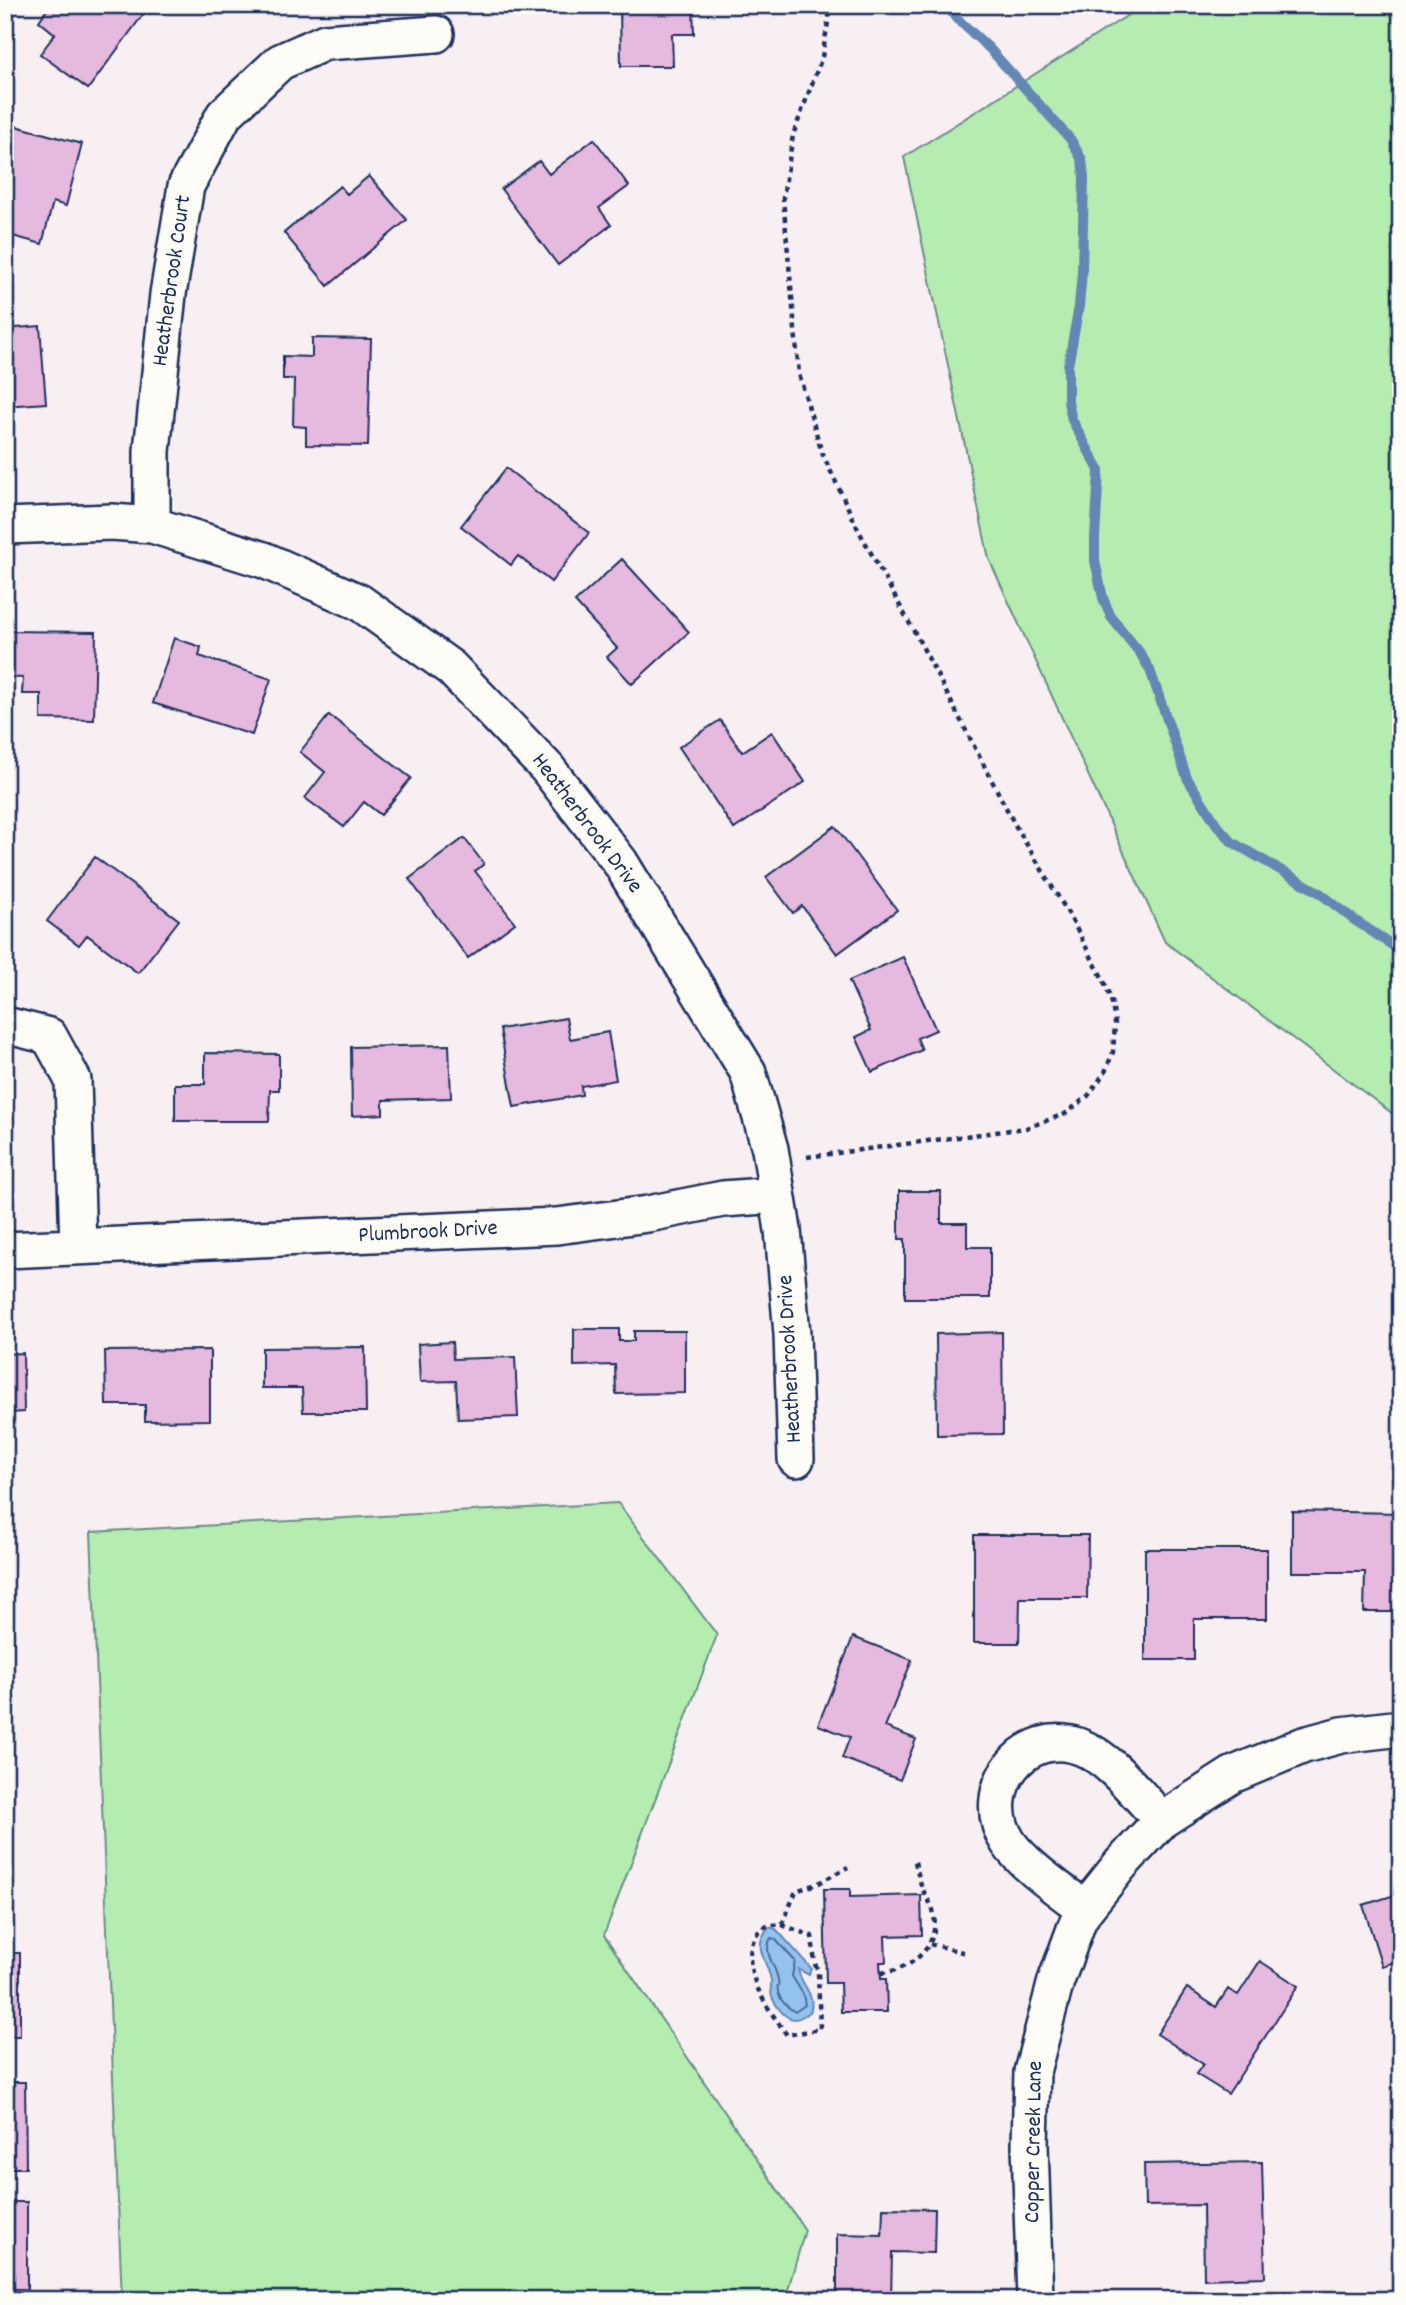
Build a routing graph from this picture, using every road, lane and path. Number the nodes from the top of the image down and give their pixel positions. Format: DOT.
graph roads {
  1 [pos="831,5"];
  2 [pos="436,34"];
  3 [pos="152,525"];
  4 [pos="5,526"];
  5 [pos="5,1025"];
  6 [pos="775,1179"];
  7 [pos="78,1246"];
  8 [pos="5,1250"];
  9 [pos="796,1459"];
  10 [pos="1401,1728"];
  11 [pos="1162,1820"];
  12 [pos="914,1858"];
  13 [pos="848,1867"];
  14 [pos="1085,1909"];
  15 [pos="782,1925"];
  16 [pos="930,1944"];
  17 [pos="966,1953"];
  18 [pos="881,1973"];
  19 [pos="1035,2300"];
  1 -- 6 [label="path"];
  2 -- 3 [label="street, Heatherbrook Court"];
  3 -- 4 [label="street, Heatherbrook Drive"];
  3 -- 6 [label="street, Heatherbrook Drive"];
  5 -- 7 [label="street"];
  6 -- 7 [label="street, Plumbrook Drive"];
  6 -- 9 [label="street, Heatherbrook Drive"];
  7 -- 8 [label="street, Plumbrook Drive"];
  10 -- 11 [label="street, Copper Creek Lane"];
  11 -- 14 [label="street, Copper Creek Lane"];
  11 -- 14 [label="street"];
  12 -- 16 [label="path"];
  13 -- 15 [label="path"];
  14 -- 19 [label="street, Copper Creek Lane"];
  15 -- 15 [label="path"];
  16 -- 17 [label="path"];
  16 -- 18 [label="path"];
}
